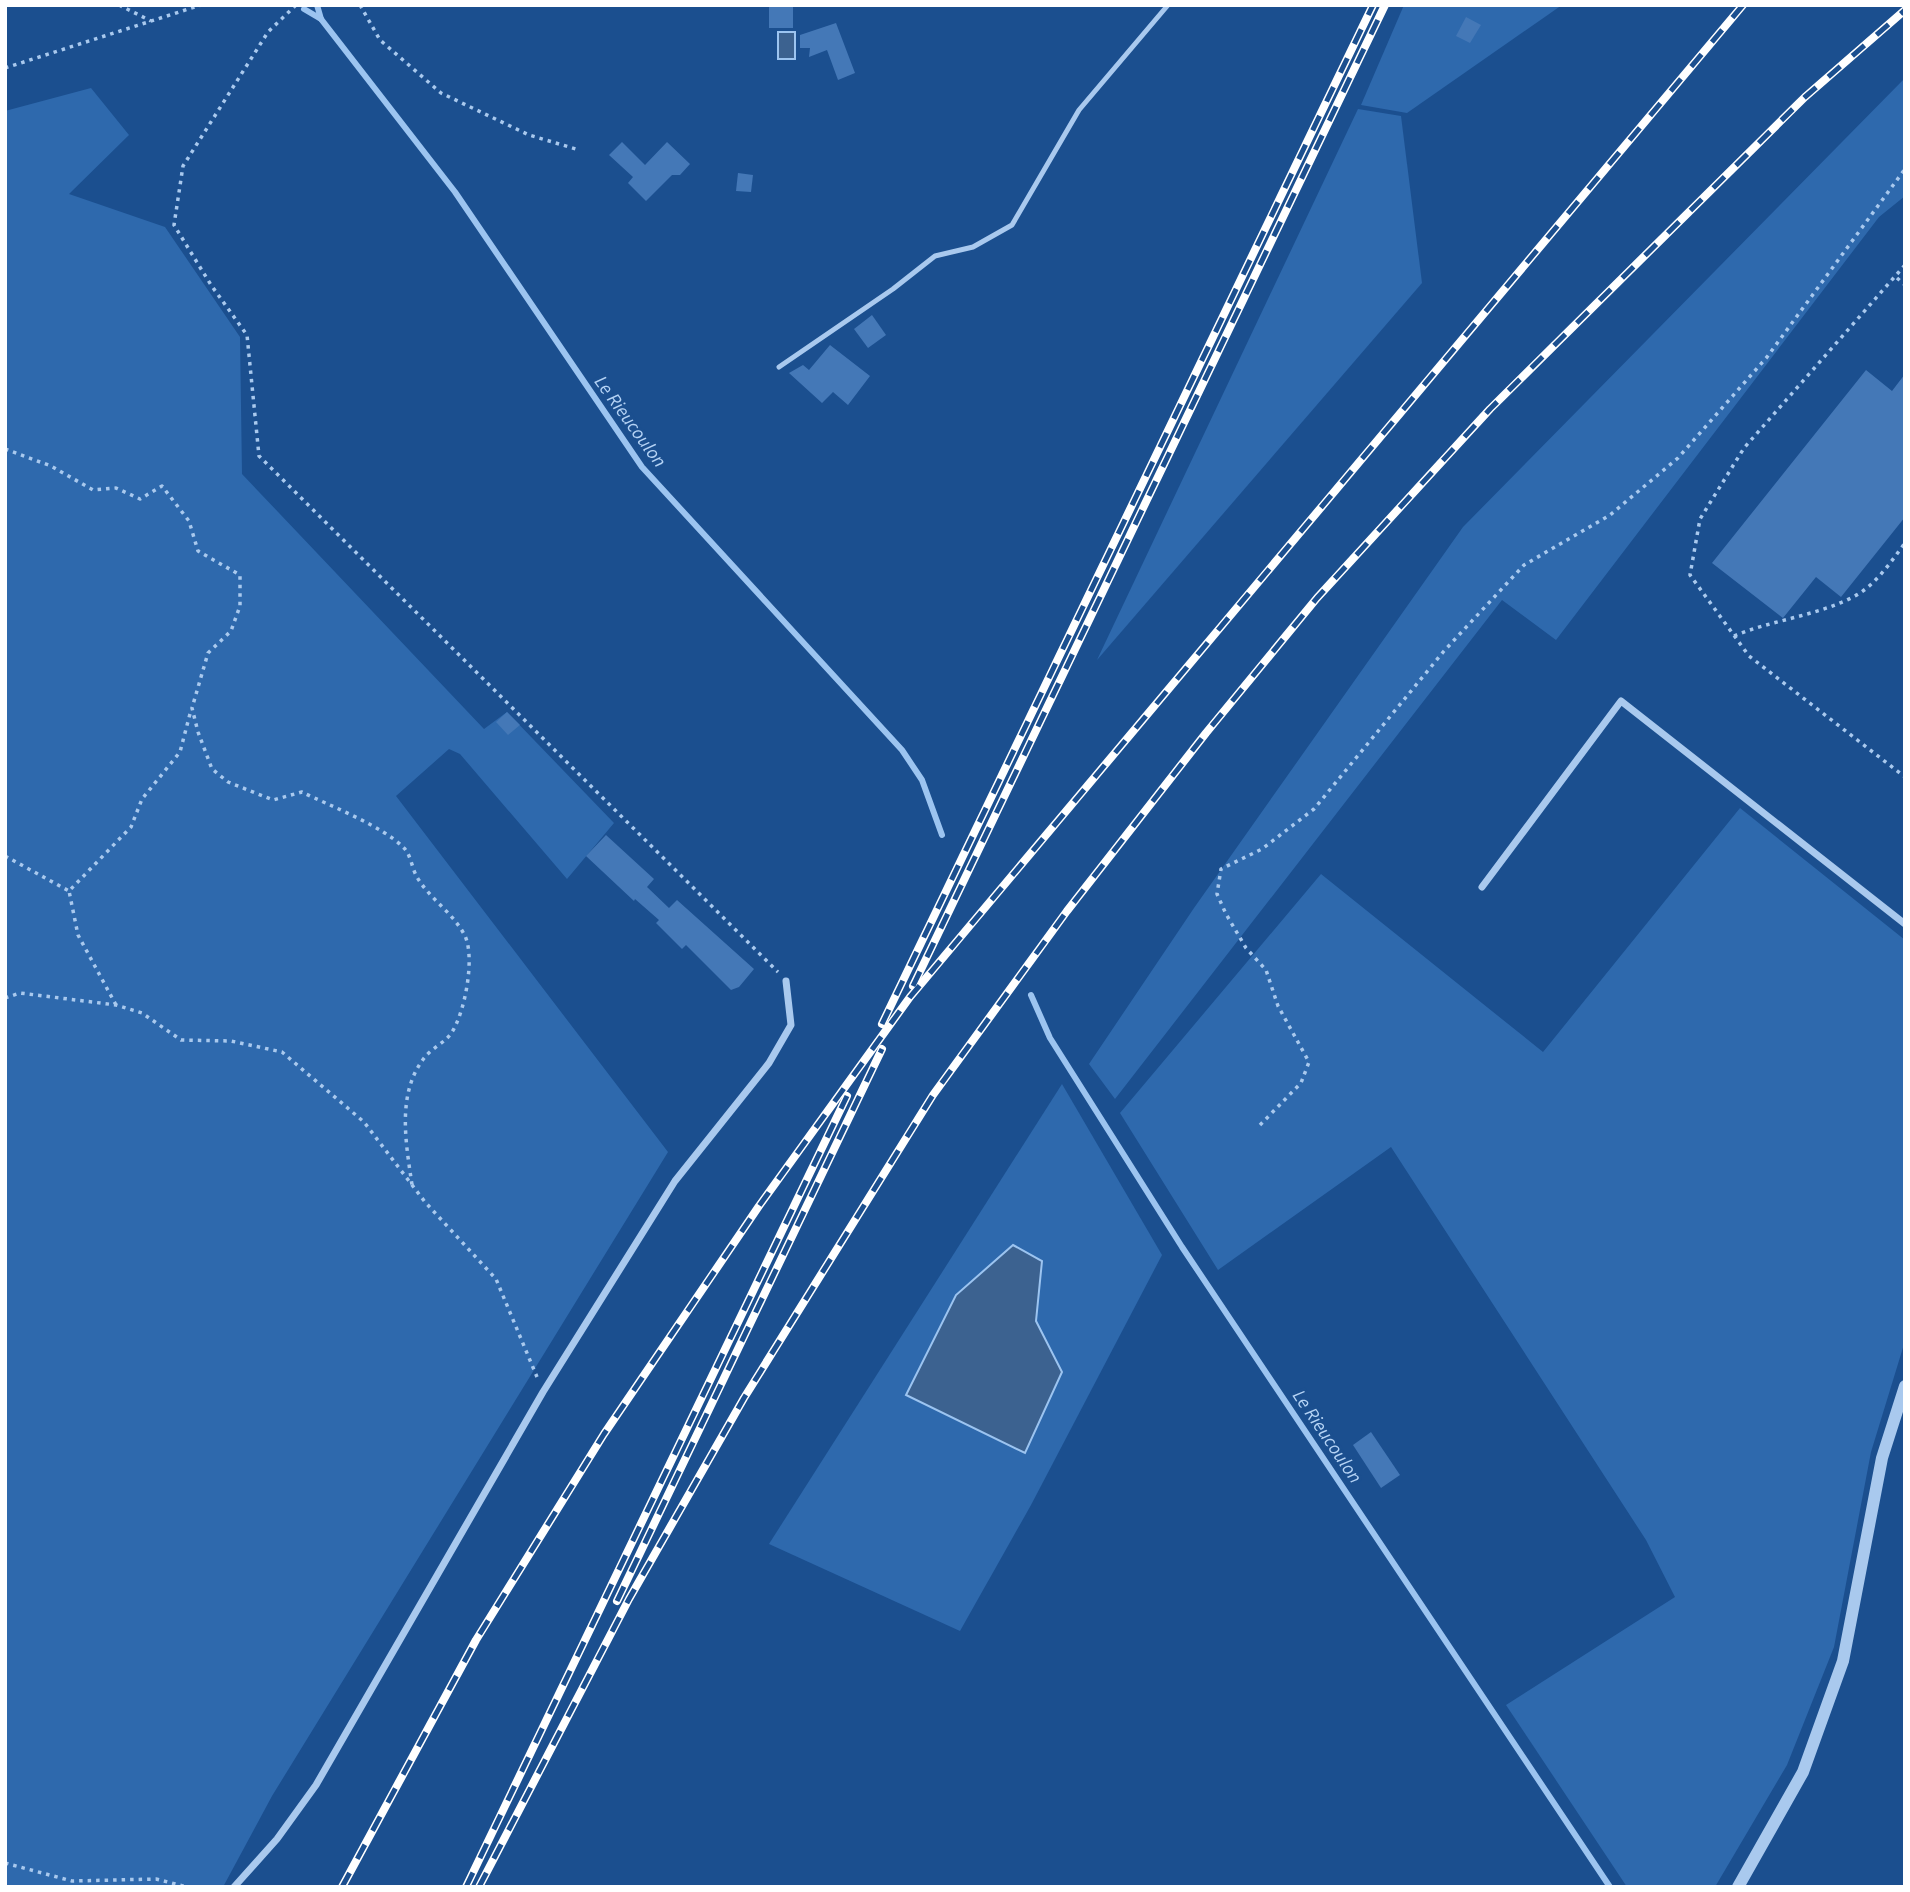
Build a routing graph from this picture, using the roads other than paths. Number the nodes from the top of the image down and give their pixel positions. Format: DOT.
graph roads {
  1 [pos="1168,5"];
  2 [pos="779,367"];
  3 [pos="1482,887"];
  4 [pos="1905,924"];
  5 [pos="786,981"];
  6 [pos="1905,1386"];
  7 [pos="234,1887"];
  8 [pos="1738,1887"];
  1 -- 2 [label="lane"];
  3 -- 4 [label="street"];
  5 -- 7 [label="street"];
  6 -- 8 [label="street"];
}
